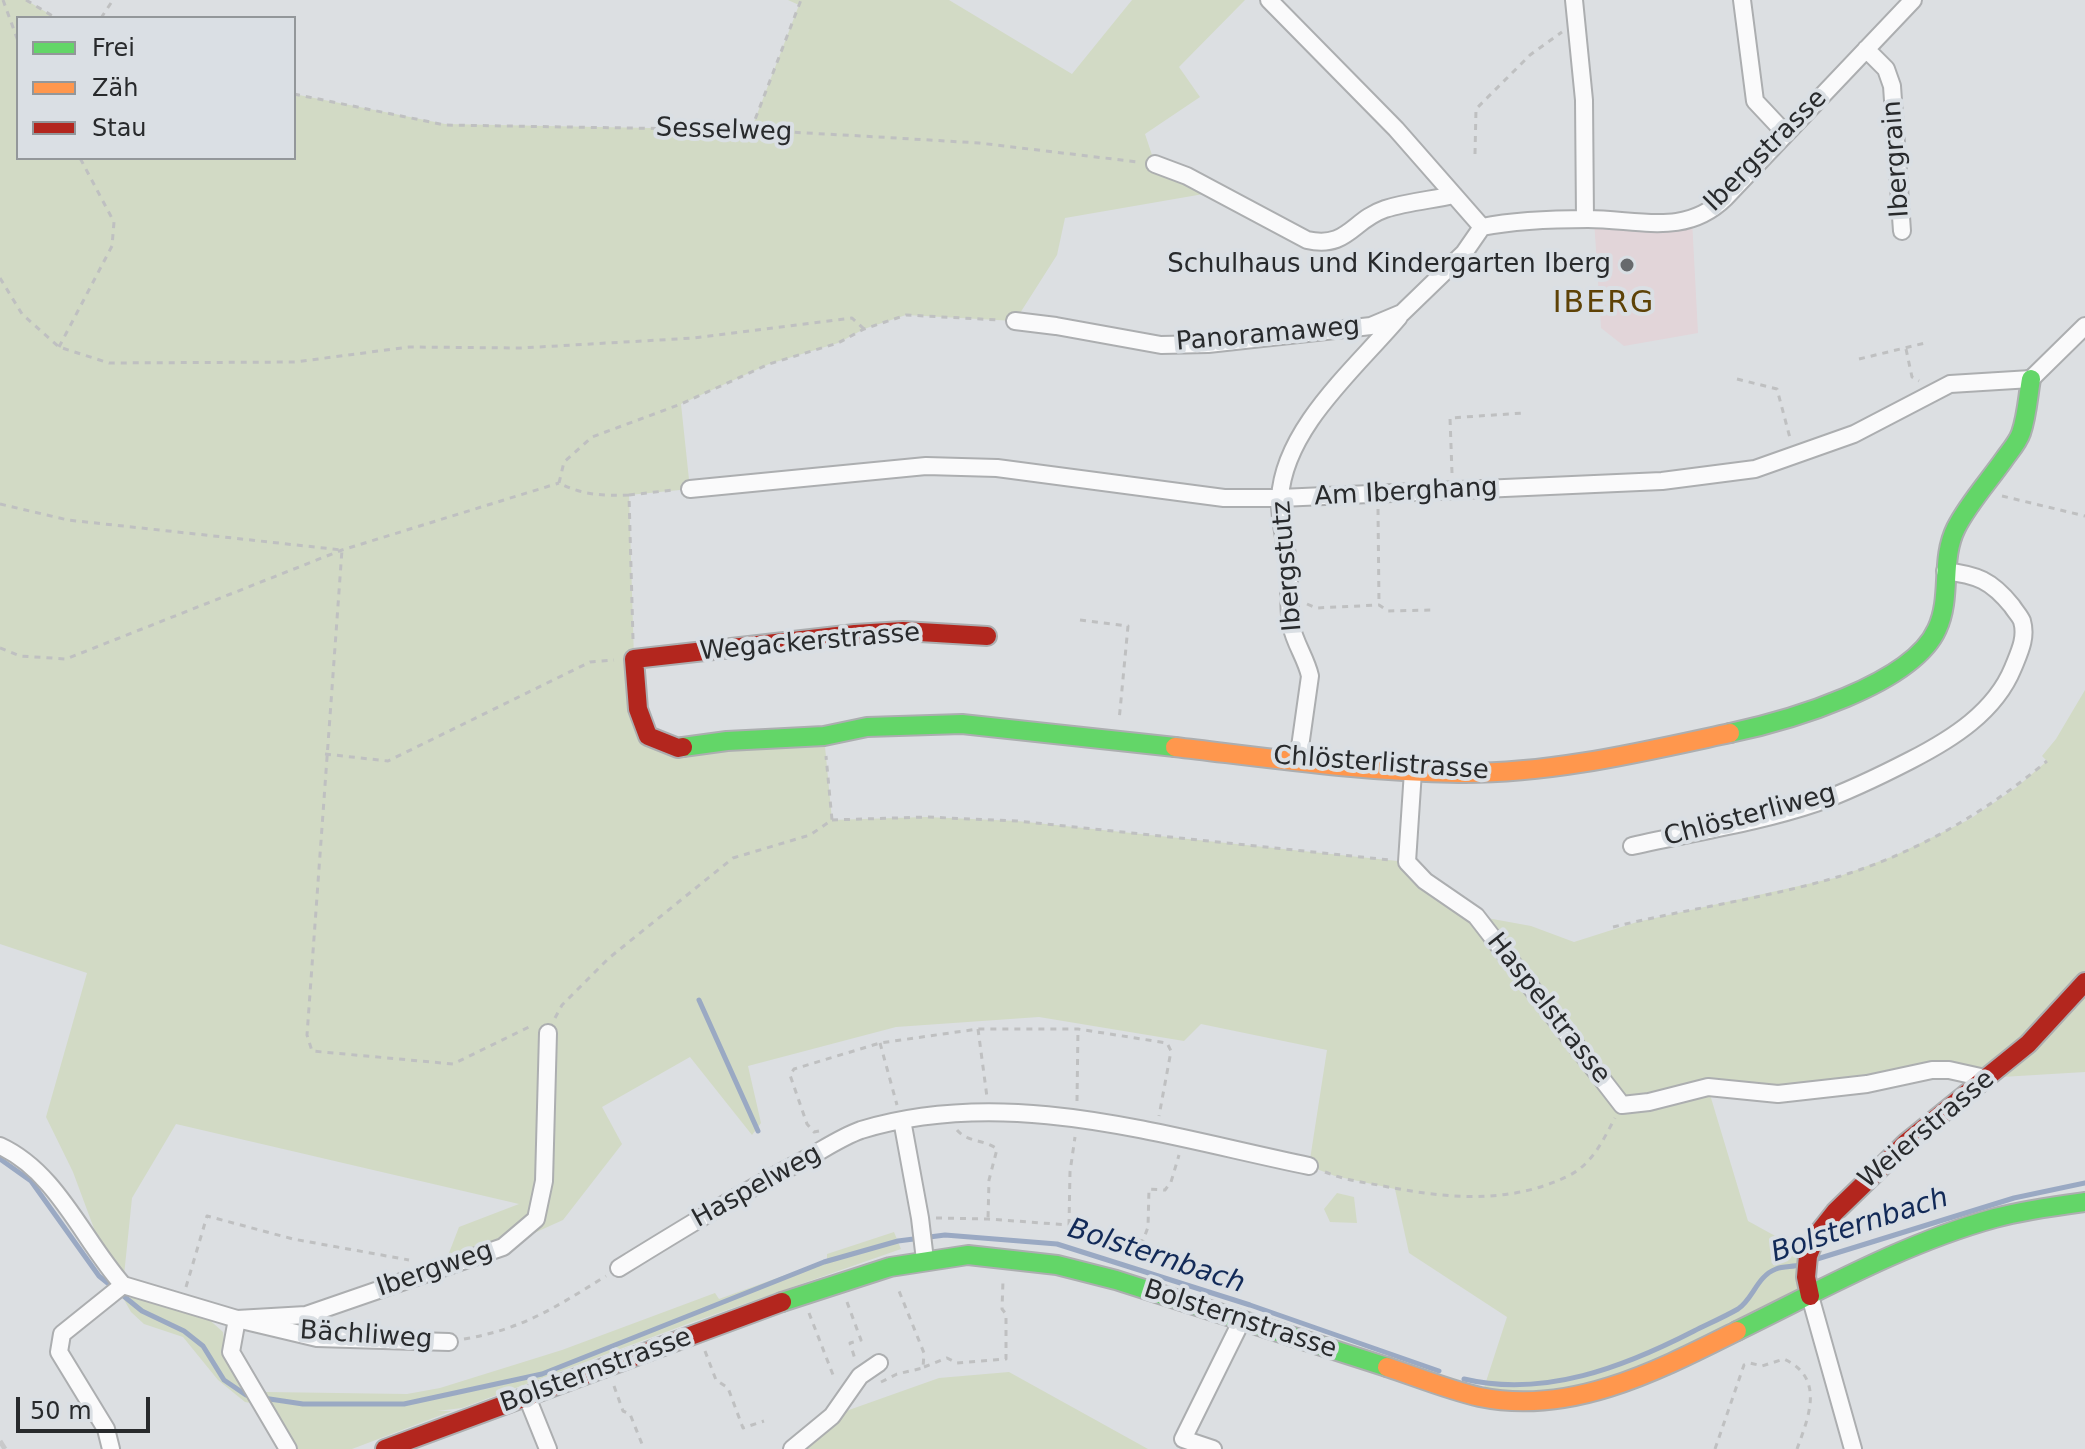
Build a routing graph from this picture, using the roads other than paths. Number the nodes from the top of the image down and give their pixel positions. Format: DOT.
graph roads {
  1 [pos="1269,0"];
  2 [pos="1574,0"];
  3 [pos="1742,0"];
  4 [pos="1913,0"];
  5 [pos="1866,49"];
  6 [pos="1786,134"];
  7 [pos="1155,164"];
  8 [pos="1454,195"];
  9 [pos="1585,219"];
  10 [pos="1482,227"];
  11 [pos="1902,231"];
  12 [pos="1402,313"];
  13 [pos="1015,321"];
  14 [pos="2085,326"];
  15 [pos="2031,379"];
  16 [pos="690,489"];
  17 [pos="1280,498"];
  18 [pos="1945,571"];
  19 [pos="987,636"];
  20 [pos="634,659"];
  21 [pos="1298,761"];
  22 [pos="1413,771"];
  23 [pos="1632,846"];
  24 [pos="2085,982"];
  25 [pos="542,1028"];
  26 [pos="1985,1078"];
  27 [pos="902,1120"];
  28 [pos="0,1146"];
  29 [pos="1309,1166"];
  30 [pos="2085,1202"];
  31 [pos="924,1253"];
  32 [pos="619,1268"];
  33 [pos="121,1286"];
  34 [pos="1810,1296"];
  35 [pos="237,1319"];
  36 [pos="1242,1320"];
  37 [pos="449,1342"];
  38 [pos="879,1363"];
  39 [pos="527,1397"];
  40 [pos="111,1449"];
  41 [pos="288,1449"];
  42 [pos="385,1449"];
  43 [pos="548,1449"];
  44 [pos="792,1449"];
  45 [pos="1213,1449"];
  46 [pos="1853,1449"];
  1 -- 8 [label="street"];
  2 -- 9 [label="street"];
  3 -- 6 [label="street"];
  4 -- 5 [label="street, Ibergstrasse"];
  5 -- 6 [label="street, Ibergstrasse"];
  5 -- 11 [label="street, Ibergrain"];
  6 -- 9 [label="street, Ibergstrasse"];
  7 -- 8 [label="street"];
  8 -- 10 [label="street"];
  9 -- 10 [label="street, Ibergstrasse"];
  10 -- 12 [label="street, Panoramaweg"];
  12 -- 13 [label="street, Panoramaweg"];
  12 -- 17 [label="street, Ibergstutz"];
  14 -- 15 [label="street"];
  15 -- 17 [label="street, Am Iberghang"];
  15 -- 18 [label="street, Chlösterlistrasse"];
  16 -- 17 [label="street, Am Iberghang"];
  17 -- 21 [label="street, Ibergstutz"];
  18 -- 22 [label="street, Chlösterlistrasse"];
  18 -- 23 [label="street, Chlösterliweg"];
  19 -- 20 [label="street, Wegackerstrasse"];
  20 -- 21 [label="street, Chlösterlistrasse"];
  21 -- 22 [label="street, Chlösterlistrasse"];
  22 -- 26 [label="street, Haspelstrasse"];
  24 -- 26 [label="street, Weierstrasse"];
  25 -- 35 [label="street, Ibergweg"];
  26 -- 34 [label="street, Weierstrasse"];
  27 -- 29 [label="street"];
  27 -- 31 [label="street"];
  27 -- 32 [label="street, Haspelweg"];
  28 -- 33 [label="street"];
  30 -- 34 [label="street, Bolsternstrasse"];
  31 -- 36 [label="street, Bolsternstrasse"];
  31 -- 39 [label="street, Bolsternstrasse"];
  33 -- 35 [label="street, Ibergweg"];
  33 -- 40 [label="street"];
  34 -- 36 [label="street, Bolsternstrasse"];
  34 -- 46 [label="street"];
  35 -- 37 [label="street, Bächliweg"];
  35 -- 41 [label="street"];
  36 -- 45 [label="street"];
  38 -- 44 [label="street"];
  39 -- 42 [label="street, Bolsternstrasse"];
  39 -- 43 [label="street"];
}
